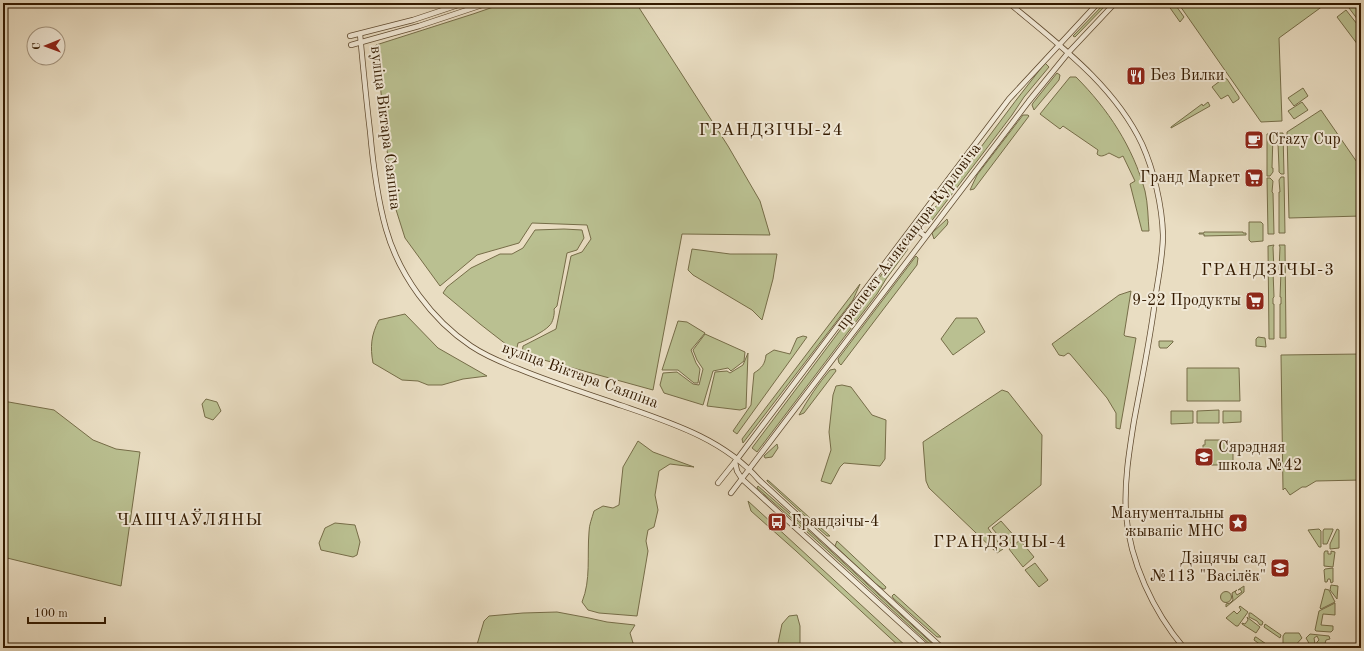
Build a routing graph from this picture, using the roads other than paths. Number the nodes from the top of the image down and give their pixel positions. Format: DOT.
graph roads {
  1 [pos="464,3"];
  2 [pos="488,3"];
  3 [pos="1009,3"];
  4 [pos="1098,3"];
  5 [pos="1115,3"];
  6 [pos="360,34"];
  7 [pos="350,36"];
  8 [pos="360,42"];
  9 [pos="1059,44"];
  10 [pos="351,45"];
  11 [pos="1068,53"];
  12 [pos="913,227"];
  13 [pos="925,236"];
  14 [pos="737,460"];
  15 [pos="750,468"];
  16 [pos="742,479"];
  17 [pos="718,483"];
  18 [pos="731,493"];
  19 [pos="928,648"];
  20 [pos="942,648"];
  21 [pos="1184,648"];
  1 -- 6 [label="street"];
  2 -- 8 [label="street"];
  3 -- 9 [label="street"];
  4 -- 9 [label="street, праспект Аляксандра Курловіча"];
  5 -- 11 [label="street, праспект Аляксандра Курловіча"];
  6 -- 7 [label="street"];
  6 -- 8 [label="street, вуліца Віктара Саяпіна"];
  8 -- 10 [label="street"];
  8 -- 14 [label="street, вуліца Віктара Саяпіна"];
  9 -- 11 [label="street"];
  9 -- 12 [label="street, праспект Аляксандра Курловіча"];
  11 -- 13 [label="street, праспект Аляксандра Курловіча"];
  11 -- 21 [label="street"];
  12 -- 13 [label="street"];
  12 -- 14 [label="street, праспект Аляксандра Курловіча"];
  13 -- 15 [label="street, праспект Аляксандра Курловіча"];
  14 -- 15 [label="street, вуліца Віктара Саяпіна"];
  14 -- 16 [label="street"];
  14 -- 17 [label="street, праспект Аляксандра Курловіча"];
  15 -- 16 [label="street, праспект Аляксандра Курловіча"];
  15 -- 20 [label="street, вуліца Віктара Саяпіна"];
  16 -- 18 [label="street, праспект Аляксандра Курловіча"];
  16 -- 19 [label="street"];
}
